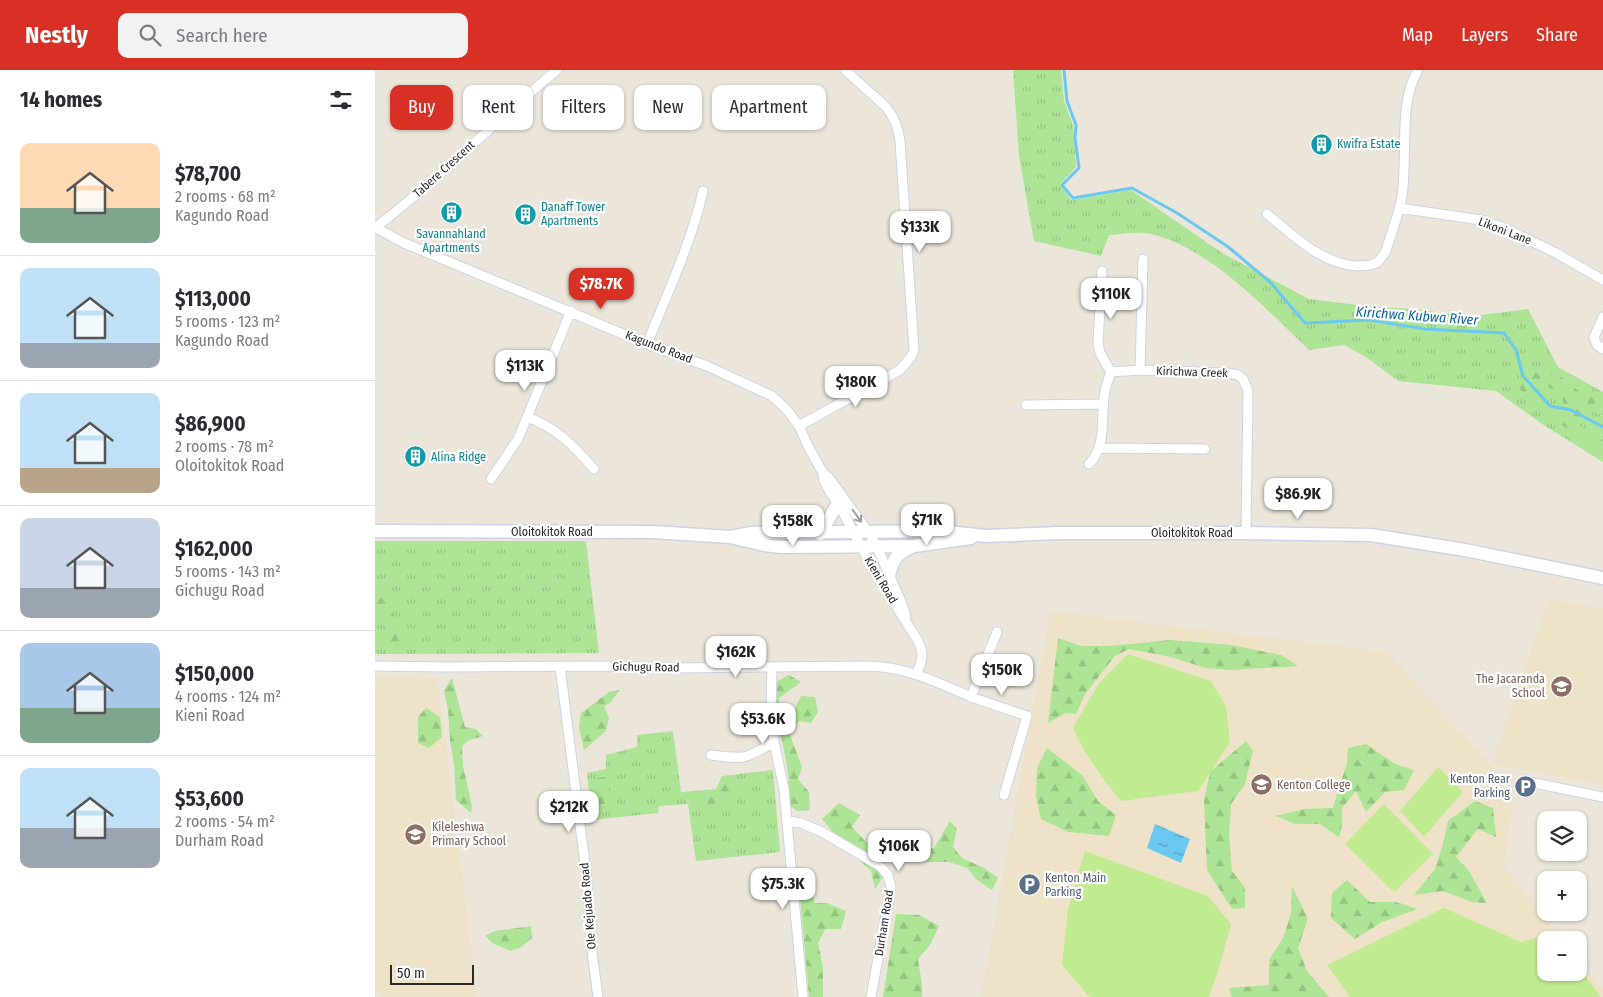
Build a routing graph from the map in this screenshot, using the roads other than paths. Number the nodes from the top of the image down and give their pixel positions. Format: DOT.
graph roads {
  1 [pos="557,70"];
  2 [pos="845,70"];
  3 [pos="1418,70"];
  4 [pos="703,191"];
  5 [pos="1399,208"];
  6 [pos="1267,214"];
  7 [pos="375,228"];
  8 [pos="1143,260"];
  9 [pos="1102,271"];
  10 [pos="1603,280"];
  11 [pos="571,311"];
  12 [pos="1603,317"];
  13 [pos="647,344"];
  14 [pos="1603,349"];
  15 [pos="1140,370"];
  16 [pos="1111,372"];
  17 [pos="1103,404"];
  18 [pos="1027,405"];
  19 [pos="527,417"];
  20 [pos="799,426"];
  21 [pos="1100,448"];
  22 [pos="1205,449"];
  23 [pos="1089,464"];
  24 [pos="594,469"];
  25 [pos="823,473"];
  26 [pos="491,480"];
  27 [pos="838,503"];
  28 [pos="375,531"];
  29 [pos="854,533"];
  30 [pos="869,533"];
  31 [pos="1246,533"];
  32 [pos="820,534"];
  33 [pos="986,536"];
  34 [pos="729,537"];
  35 [pos="861,546"];
  36 [pos="914,546"];
  37 [pos="877,547"];
  38 [pos="889,574"];
  39 [pos="1603,578"];
  40 [pos="909,626"];
  41 [pos="997,632"];
  42 [pos="375,666"];
  43 [pos="560,666"];
  44 [pos="772,667"];
  45 [pos="916,674"];
  46 [pos="971,697"];
  47 [pos="774,742"];
  48 [pos="711,755"];
  49 [pos="1530,782"];
  50 [pos="1003,795"];
  51 [pos="1603,797"];
  52 [pos="787,821"];
  53 [pos="598,997"];
  54 [pos="803,997"];
  55 [pos="871,997"];
  1 -- 7 [label="street, Tabere Crescent"];
  2 -- 20 [label="street"];
  3 -- 5 [label="street"];
  4 -- 13 [label="street"];
  5 -- 6 [label="street"];
  5 -- 10 [label="street, Likoni Lane"];
  7 -- 11 [label="street, Kagundo Road"];
  8 -- 15 [label="street"];
  9 -- 16 [label="street"];
  11 -- 13 [label="street, Kagundo Road"];
  11 -- 19 [label="street"];
  12 -- 14 [label="street"];
  13 -- 20 [label="street, Kagundo Road"];
  15 -- 16 [label="street, Kirichwa Creek"];
  15 -- 31 [label="street, Kirichwa Creek"];
  16 -- 17 [label="street"];
  17 -- 18 [label="street"];
  17 -- 21 [label="street"];
  19 -- 24 [label="street"];
  19 -- 26 [label="street"];
  20 -- 25 [label="street, Kagundo Road"];
  21 -- 22 [label="street"];
  21 -- 23 [label="street"];
  25 -- 27 [label="street, Kagundo Road"];
  25 -- 30 [label="street, Kagundo Road, one-way"];
  27 -- 29 [label="street, Kagundo Road"];
  27 -- 32 [label="main road"];
  28 -- 34 [label="main road, Oloitokitok Road"];
  29 -- 30 [label="main road, Oloitokitok Road"];
  29 -- 32 [label="main road, Oloitokitok Road"];
  29 -- 35 [label="street, Kieni Road"];
  30 -- 33 [label="main road, Oloitokitok Road"];
  30 -- 37 [label="street, Kieni Road"];
  31 -- 33 [label="main road, Oloitokitok Road"];
  31 -- 39 [label="main road, Oloitokitok Road"];
  32 -- 34 [label="main road, Oloitokitok Road"];
  33 -- 36 [label="main road, Oloitokitok Road"];
  34 -- 35 [label="main road, Oloitokitok Road"];
  35 -- 37 [label="main road, Oloitokitok Road"];
  35 -- 40 [label="street, Kieni Road"];
  36 -- 37 [label="main road, Oloitokitok Road"];
  36 -- 38 [label="main road"];
  37 -- 38 [label="street, Kieni Road"];
  38 -- 40 [label="street, Kieni Road"];
  40 -- 45 [label="street, Kieni Road"];
  41 -- 46 [label="street"];
  42 -- 43 [label="street, Gichugu Road"];
  43 -- 44 [label="street, Gichugu Road"];
  43 -- 53 [label="street, Ole Kejuado Road"];
  44 -- 45 [label="street, Gichugu Road"];
  44 -- 47 [label="street"];
  45 -- 46 [label="street"];
  46 -- 50 [label="street"];
  47 -- 48 [label="street"];
  47 -- 52 [label="street"];
  49 -- 51 [label="street"];
  52 -- 54 [label="street"];
  52 -- 55 [label="street, Durham Road"];
}
